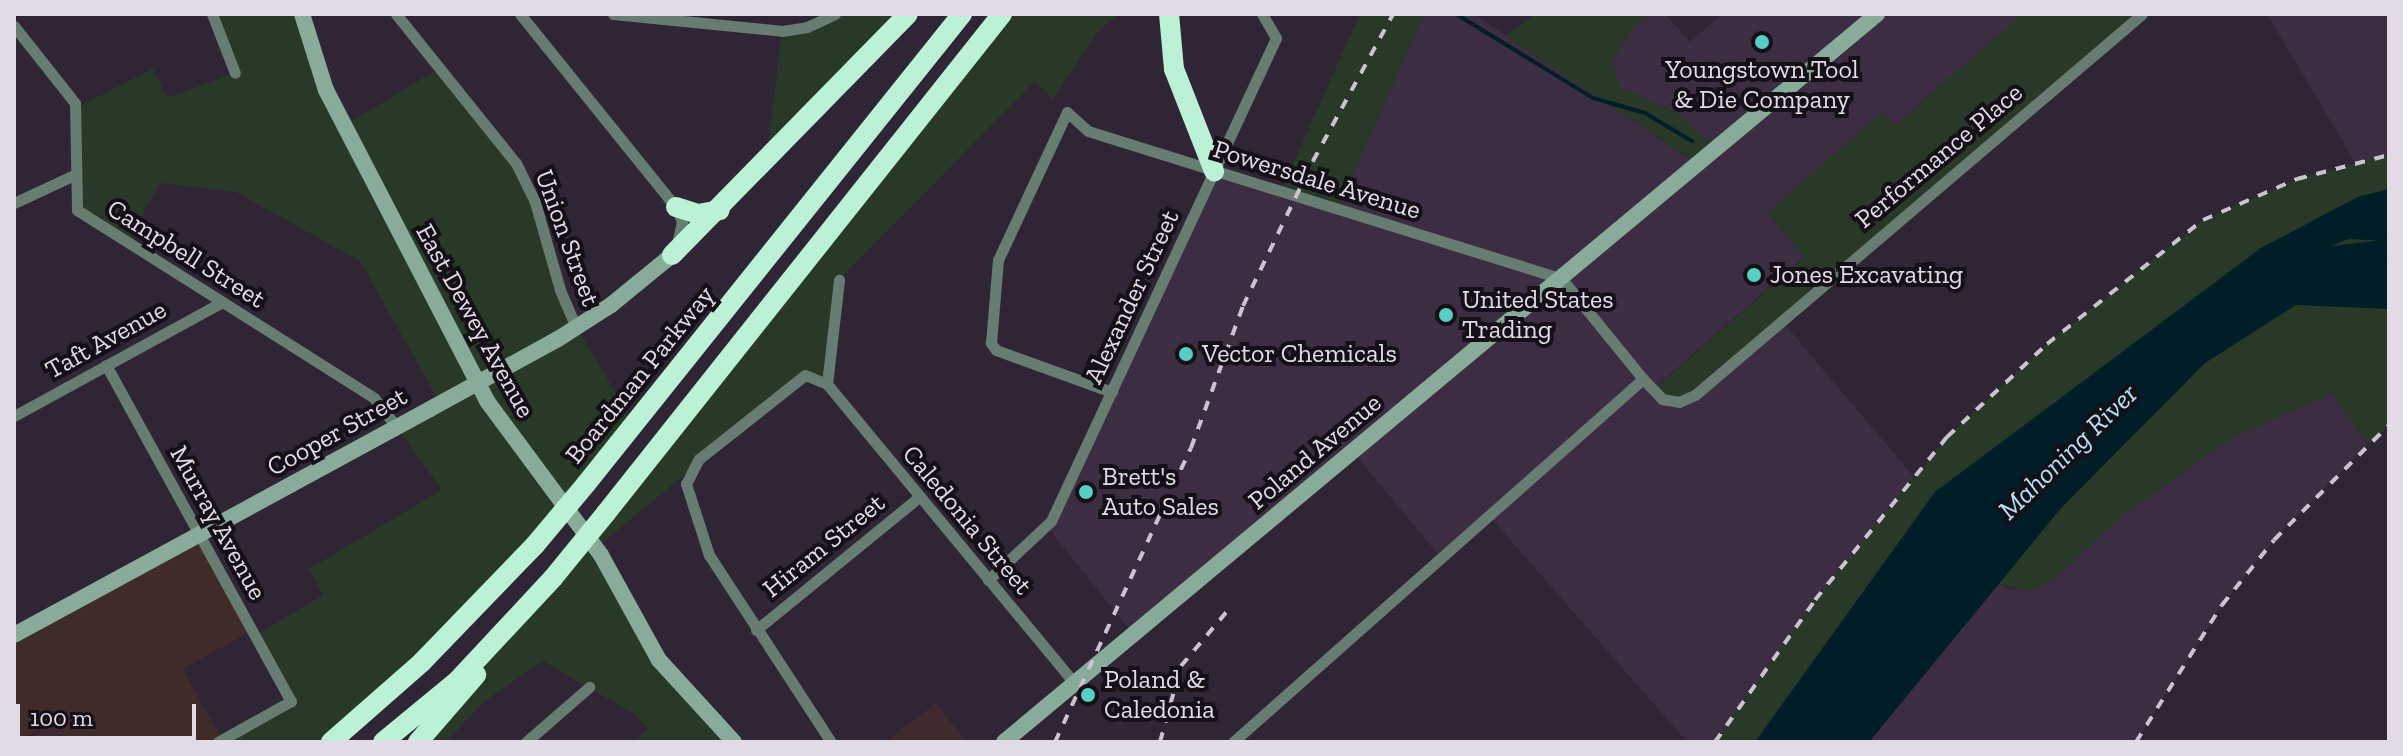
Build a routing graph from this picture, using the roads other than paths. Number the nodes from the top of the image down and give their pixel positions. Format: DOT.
graph roads {
  1 [pos="212,14"];
  2 [pos="396,14"];
  3 [pos="520,14"];
  4 [pos="613,14"];
  5 [pos="835,14"];
  6 [pos="908,14"];
  7 [pos="962,14"];
  8 [pos="1002,14"];
  9 [pos="1169,14"];
  10 [pos="1262,14"];
  11 [pos="1877,14"];
  12 [pos="2142,14"];
  13 [pos="299,17"];
  14 [pos="675,17"];
  15 [pos="14,26"];
  16 [pos="235,73"];
  17 [pos="1214,171"];
  18 [pos="76,174"];
  19 [pos="14,203"];
  20 [pos="676,207"];
  21 [pos="720,210"];
  22 [pos="672,255"];
  23 [pos="1561,278"];
  24 [pos="839,280"];
  25 [pos="220,303"];
  26 [pos="576,327"];
  27 [pos="106,365"];
  28 [pos="1643,379"];
  29 [pos="827,384"];
  30 [pos="1112,392"];
  31 [pos="14,416"];
  32 [pos="397,427"];
  33 [pos="919,497"];
  34 [pos="199,535"];
  35 [pos="988,580"];
  36 [pos="537,596"];
  37 [pos="756,630"];
  38 [pos="14,635"];
  39 [pos="1074,683"];
  40 [pos="589,687"];
  41 [pos="218,742"];
  42 [pos="331,742"];
  43 [pos="383,742"];
  44 [pos="418,742"];
  45 [pos="526,742"];
  46 [pos="734,742"];
  47 [pos="831,742"];
  48 [pos="1004,742"];
  49 [pos="1233,742"];
  1 -- 16 [label="street"];
  2 -- 26 [label="street, Union Street"];
  3 -- 20 [label="street"];
  4 -- 14 [label="street"];
  5 -- 14 [label="street"];
  6 -- 21 [label="highway"];
  7 -- 42 [label="highway, Boardman Parkway, bridge"];
  8 -- 36 [label="highway, bridge"];
  9 -- 17 [label="highway"];
  10 -- 17 [label="street, Alexander Street"];
  11 -- 23 [label="street, Poland Avenue"];
  12 -- 28 [label="street, Performance Place"];
  13 -- 46 [label="street, East Dewey Avenue"];
  15 -- 18 [label="street, Campbell Street"];
  17 -- 23 [label="street, Powersdale Avenue"];
  17 -- 30 [label="street, Alexander Street"];
  17 -- 30 [label="street, Powersdale Avenue"];
  18 -- 19 [label="street"];
  18 -- 25 [label="street, Campbell Street"];
  20 -- 21 [label="highway"];
  20 -- 22 [label="street"];
  21 -- 22 [label="highway"];
  22 -- 26 [label="street, Cooper Street"];
  23 -- 28 [label="street, Performance Place"];
  23 -- 39 [label="street, Poland Avenue"];
  24 -- 29 [label="street"];
  25 -- 27 [label="street, Taft Avenue"];
  25 -- 32 [label="street, Campbell Street"];
  26 -- 32 [label="street, Cooper Street, bridge"];
  27 -- 31 [label="street, Taft Avenue"];
  27 -- 34 [label="street, Murray Avenue"];
  28 -- 49 [label="street"];
  29 -- 33 [label="street, Caledonia Street"];
  29 -- 37 [label="street"];
  30 -- 35 [label="street, Alexander Street"];
  32 -- 34 [label="street, Cooper Street"];
  33 -- 35 [label="street, Caledonia Street"];
  33 -- 37 [label="street, Hiram Street"];
  34 -- 38 [label="street, Cooper Street"];
  34 -- 41 [label="street, Murray Avenue"];
  35 -- 39 [label="street, Caledonia Street"];
  36 -- 43 [label="highway"];
  36 -- 44 [label="highway"];
  37 -- 47 [label="street"];
  39 -- 48 [label="street, Poland Avenue"];
  40 -- 45 [label="street"];
}
